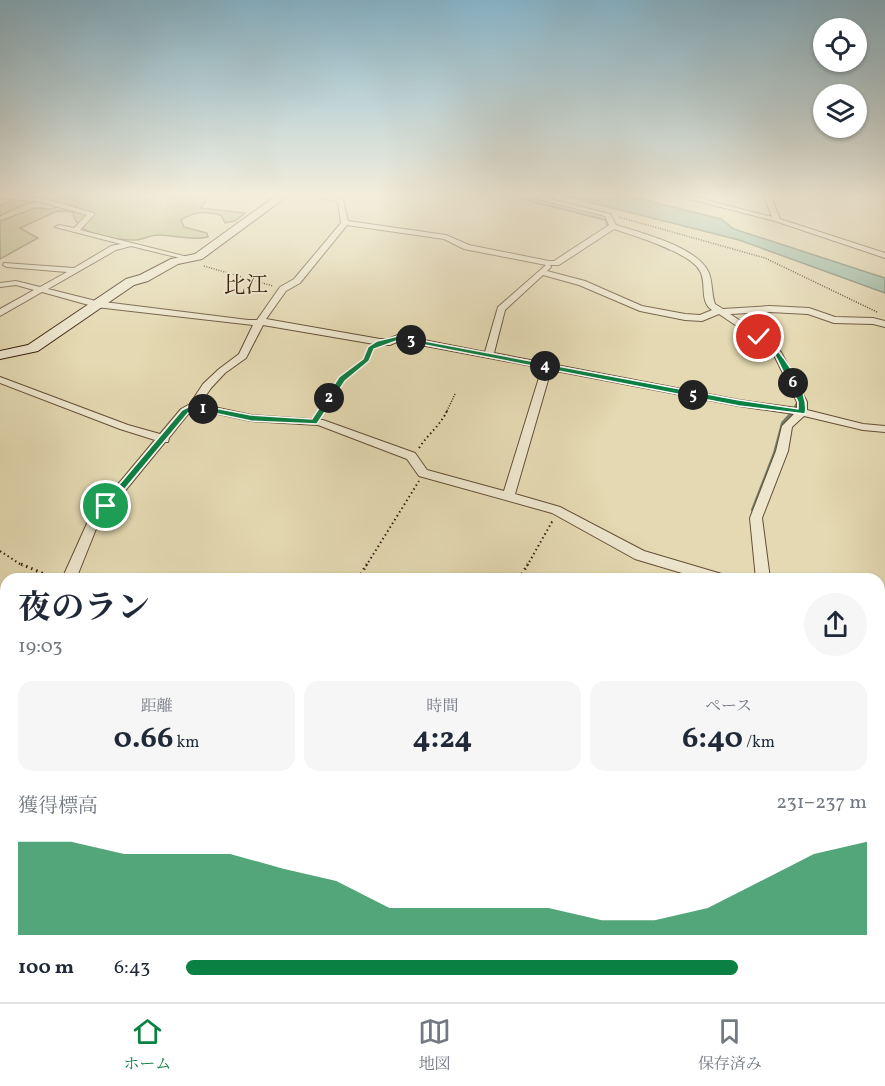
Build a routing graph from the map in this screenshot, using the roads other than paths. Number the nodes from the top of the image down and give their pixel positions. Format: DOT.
graph roads {
  1 [pos="119,242"];
  2 [pos="217,242"];
  3 [pos="329,242"];
  4 [pos="456,242"];
  5 [pos="588,242"];
  6 [pos="654,242"];
  7 [pos="842,242"];
  8 [pos="128,244"];
  9 [pos="885,256"];
  10 [pos="192,259"];
  11 [pos="549,263"];
  12 [pos="7,266"];
  13 [pos="74,270"];
  14 [pos="542,272"];
  15 [pos="0,285"];
  16 [pos="39,290"];
  17 [pos="96,304"];
  18 [pos="718,312"];
  19 [pos="0,313"];
  20 [pos="259,323"];
  21 [pos="885,324"];
  22 [pos="0,355"];
  23 [pos="489,355"];
  24 [pos="548,366"];
  25 [pos="0,380"];
  26 [pos="194,406"];
  27 [pos="796,411"];
  28 [pos="885,429"];
  29 [pos="164,439"];
  30 [pos="508,497"];
  31 [pos="72,573"];
  32 [pos="700,573"];
  33 [pos="762,573"];
  1 -- 8 [label="street"];
  2 -- 10 [label="main road"];
  3 -- 20 [label="street"];
  4 -- 11 [label="street"];
  5 -- 11 [label="street"];
  6 -- 18 [label="street"];
  7 -- 9 [label="street"];
  8 -- 10 [label="street"];
  8 -- 13 [label="street"];
  10 -- 17 [label="main road"];
  11 -- 14 [label="street"];
  12 -- 13 [label="street"];
  13 -- 16 [label="street"];
  14 -- 18 [label="street"];
  14 -- 23 [label="street"];
  15 -- 16 [label="street"];
  16 -- 17 [label="street"];
  16 -- 19 [label="street"];
  17 -- 20 [label="street"];
  17 -- 22 [label="main road"];
  18 -- 21 [label="street"];
  18 -- 27 [label="street"];
  20 -- 23 [label="street"];
  20 -- 26 [label="street"];
  23 -- 24 [label="street"];
  24 -- 27 [label="street"];
  24 -- 30 [label="street"];
  25 -- 29 [label="street"];
  26 -- 29 [label="street"];
  26 -- 30 [label="street"];
  27 -- 28 [label="street"];
  27 -- 33 [label="street"];
  29 -- 31 [label="street"];
  30 -- 32 [label="street"];
}
